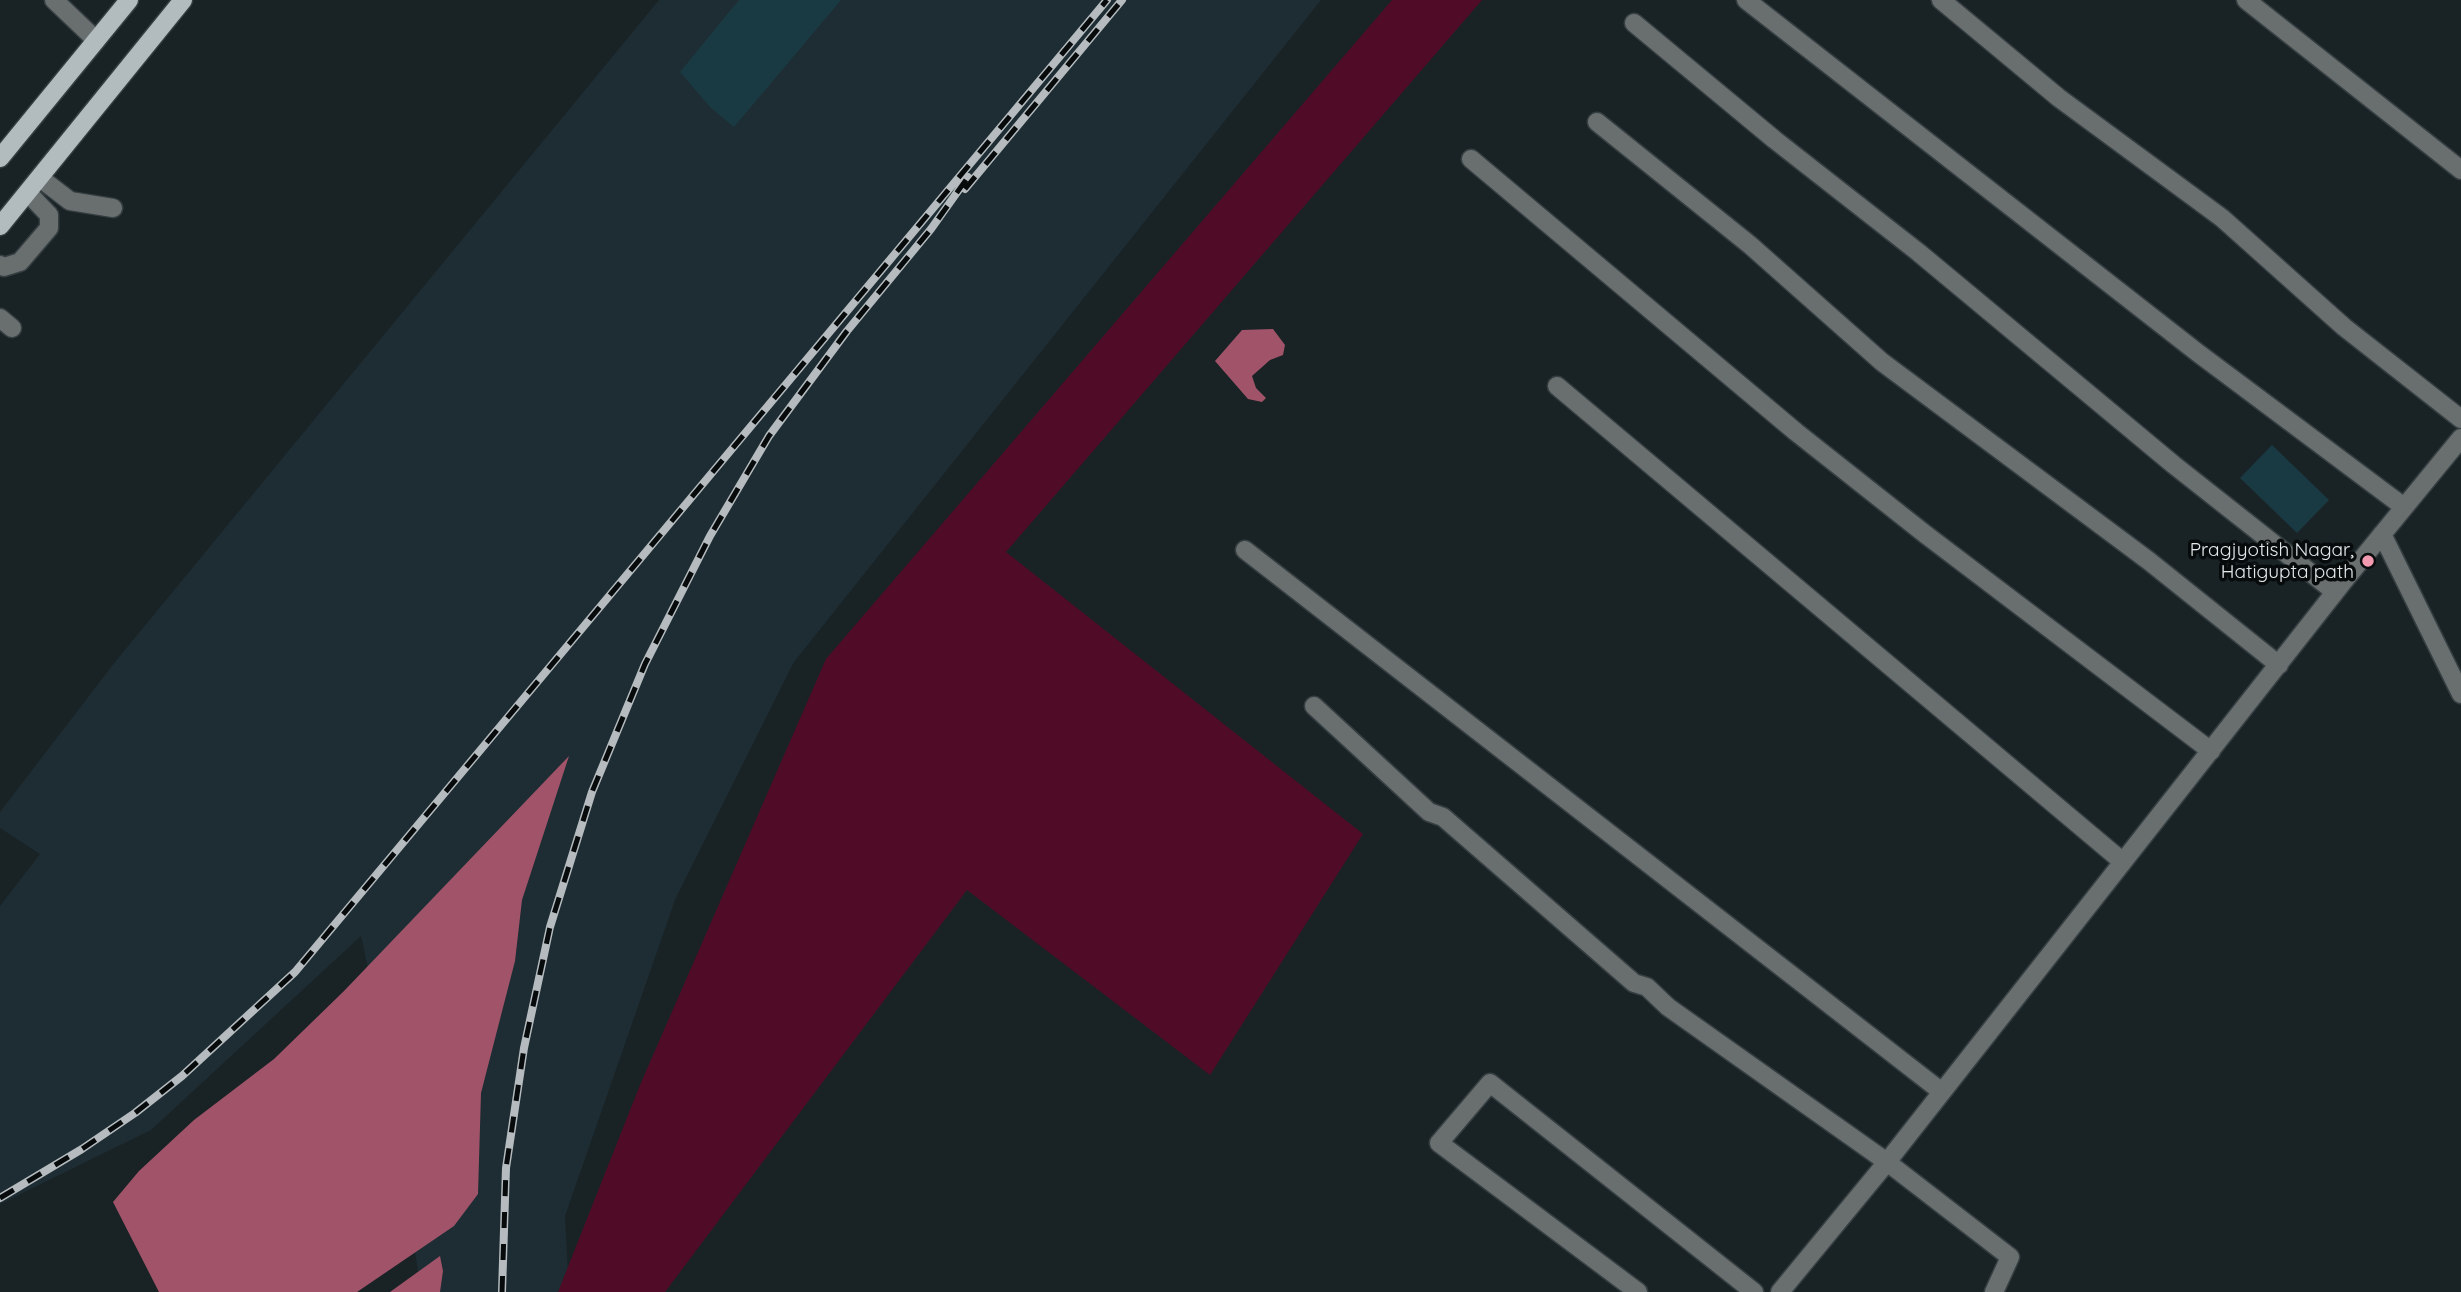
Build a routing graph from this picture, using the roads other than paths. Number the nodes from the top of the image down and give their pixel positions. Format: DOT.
graph roads {
  1 [pos="54,0"];
  2 [pos="128,0"];
  3 [pos="183,0"];
  4 [pos="1746,0"];
  5 [pos="1941,0"];
  6 [pos="2246,0"];
  7 [pos="1634,23"];
  8 [pos="96,40"];
  9 [pos="1597,122"];
  10 [pos="0,158"];
  11 [pos="1471,159"];
  12 [pos="2461,170"];
  13 [pos="40,178"];
  14 [pos="28,193"];
  15 [pos="113,208"];
  16 [pos="0,226"];
  17 [pos="0,265"];
  18 [pos="1557,386"];
  19 [pos="2461,419"];
  20 [pos="2461,438"];
  21 [pos="2404,507"];
  22 [pos="2382,534"];
  23 [pos="1245,550"];
  24 [pos="2335,592"];
  25 [pos="2279,665"];
  26 [pos="2461,694"];
  27 [pos="1314,706"];
  28 [pos="2211,751"];
  29 [pos="2123,862"];
  30 [pos="1942,1092"];
  31 [pos="1887,1162"];
  32 [pos="1753,1291"];
  33 [pos="1638,1292"];
  34 [pos="1780,1292"];
  35 [pos="1994,1292"];
  1 -- 8 [label="street"];
  2 -- 8 [label="main road"];
  3 -- 13 [label="main road"];
  4 -- 21 [label="street"];
  5 -- 19 [label="street"];
  6 -- 12 [label="street"];
  7 -- 24 [label="street"];
  8 -- 10 [label="main road"];
  9 -- 25 [label="street"];
  11 -- 28 [label="street"];
  13 -- 14 [label="main road"];
  13 -- 15 [label="street"];
  14 -- 16 [label="main road"];
  14 -- 17 [label="street"];
  18 -- 29 [label="street"];
  20 -- 21 [label="street"];
  21 -- 22 [label="street"];
  22 -- 24 [label="street"];
  22 -- 26 [label="street"];
  23 -- 30 [label="street"];
  24 -- 25 [label="street"];
  25 -- 28 [label="street"];
  27 -- 31 [label="street"];
  28 -- 29 [label="street"];
  29 -- 30 [label="street"];
  30 -- 31 [label="street"];
  31 -- 34 [label="street"];
  31 -- 35 [label="street"];
  32 -- 33 [label="street"];
}
